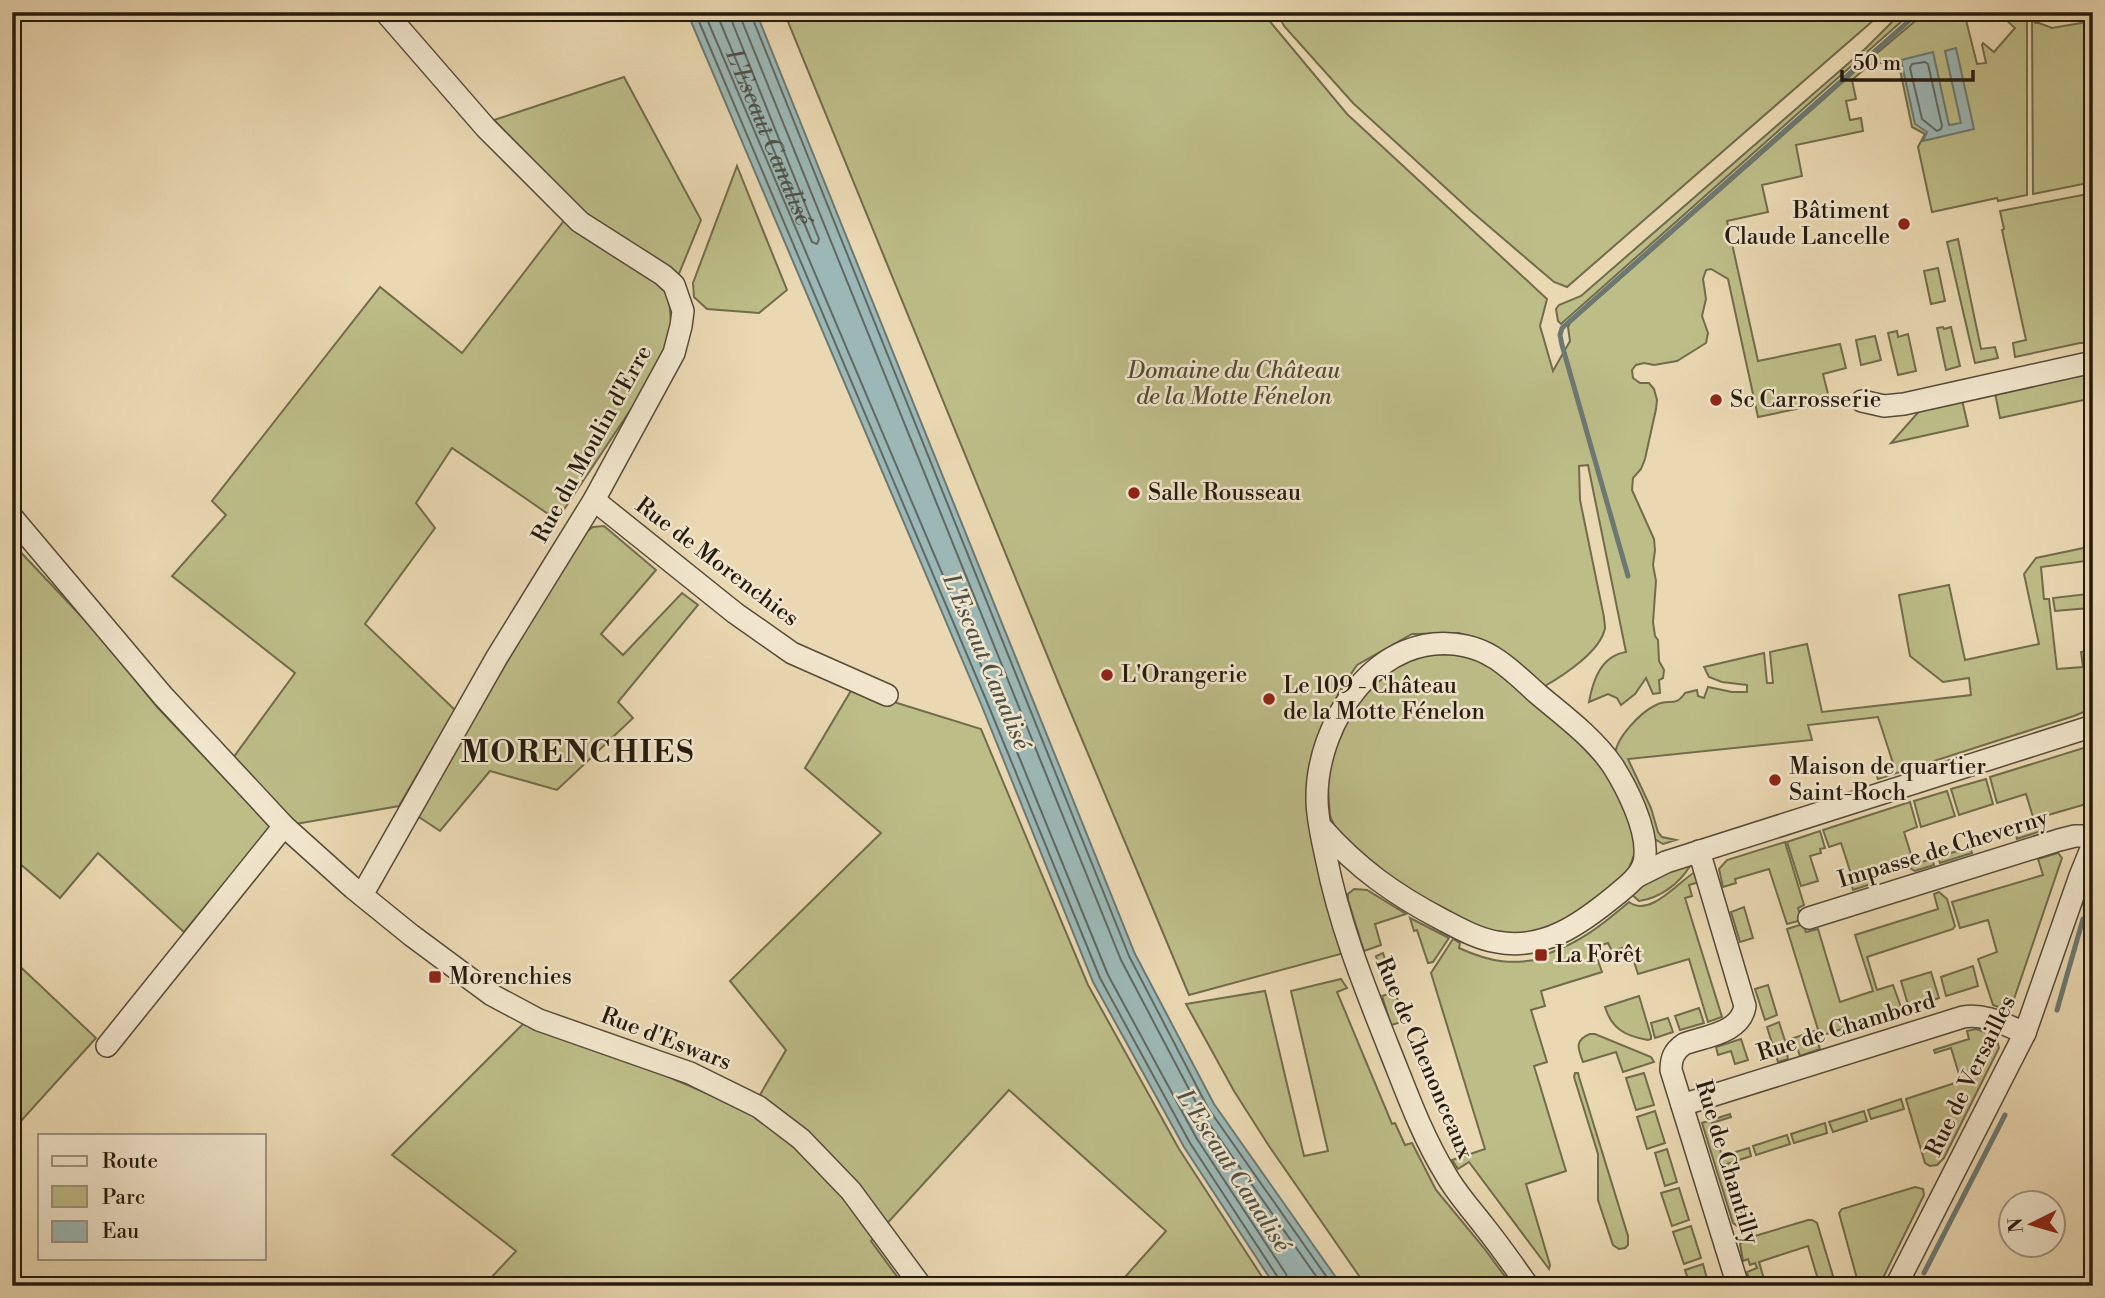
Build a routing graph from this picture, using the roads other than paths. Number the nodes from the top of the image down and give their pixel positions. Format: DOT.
graph roads {
  1 [pos="386,13"];
  2 [pos="2093,362"];
  3 [pos="1862,401"];
  4 [pos="594,500"];
  5 [pos="12,517"];
  6 [pos="887,695"];
  7 [pos="2093,726"];
  8 [pos="284,826"];
  9 [pos="1321,827"];
  10 [pos="2093,836"];
  11 [pos="2093,844"];
  12 [pos="1699,851"];
  13 [pos="1636,877"];
  14 [pos="358,891"];
  15 [pos="1809,918"];
  16 [pos="2025,1033"];
  17 [pos="107,1046"];
  18 [pos="1682,1105"];
  19 [pos="921,1286"];
  20 [pos="1528,1286"];
  21 [pos="1738,1286"];
  22 [pos="1896,1286"];
  1 -- 4 [label="street, Rue du Moulin d'Erre"];
  2 -- 3 [label="street"];
  4 -- 6 [label="street, Rue de Morenchies"];
  4 -- 14 [label="street, Rue du Moulin d'Erre"];
  5 -- 8 [label="street, Rue d'Eswars"];
  7 -- 12 [label="street"];
  8 -- 14 [label="street, Rue d'Eswars"];
  8 -- 17 [label="street"];
  9 -- 13 [label="street"];
  9 -- 13 [label="street, Rue de Chenonceaux"];
  9 -- 20 [label="street, Rue de Chenonceaux"];
  10 -- 15 [label="street, Impasse de Cheverny"];
  11 -- 16 [label="street, Rue de Versailles"];
  12 -- 13 [label="street"];
  12 -- 18 [label="street, Rue de Chantilly"];
  14 -- 19 [label="street, Rue d'Eswars"];
  16 -- 18 [label="street, Rue de Chambord"];
  16 -- 22 [label="street, Rue de Versailles"];
  18 -- 21 [label="street, Rue de Chantilly"];
}
